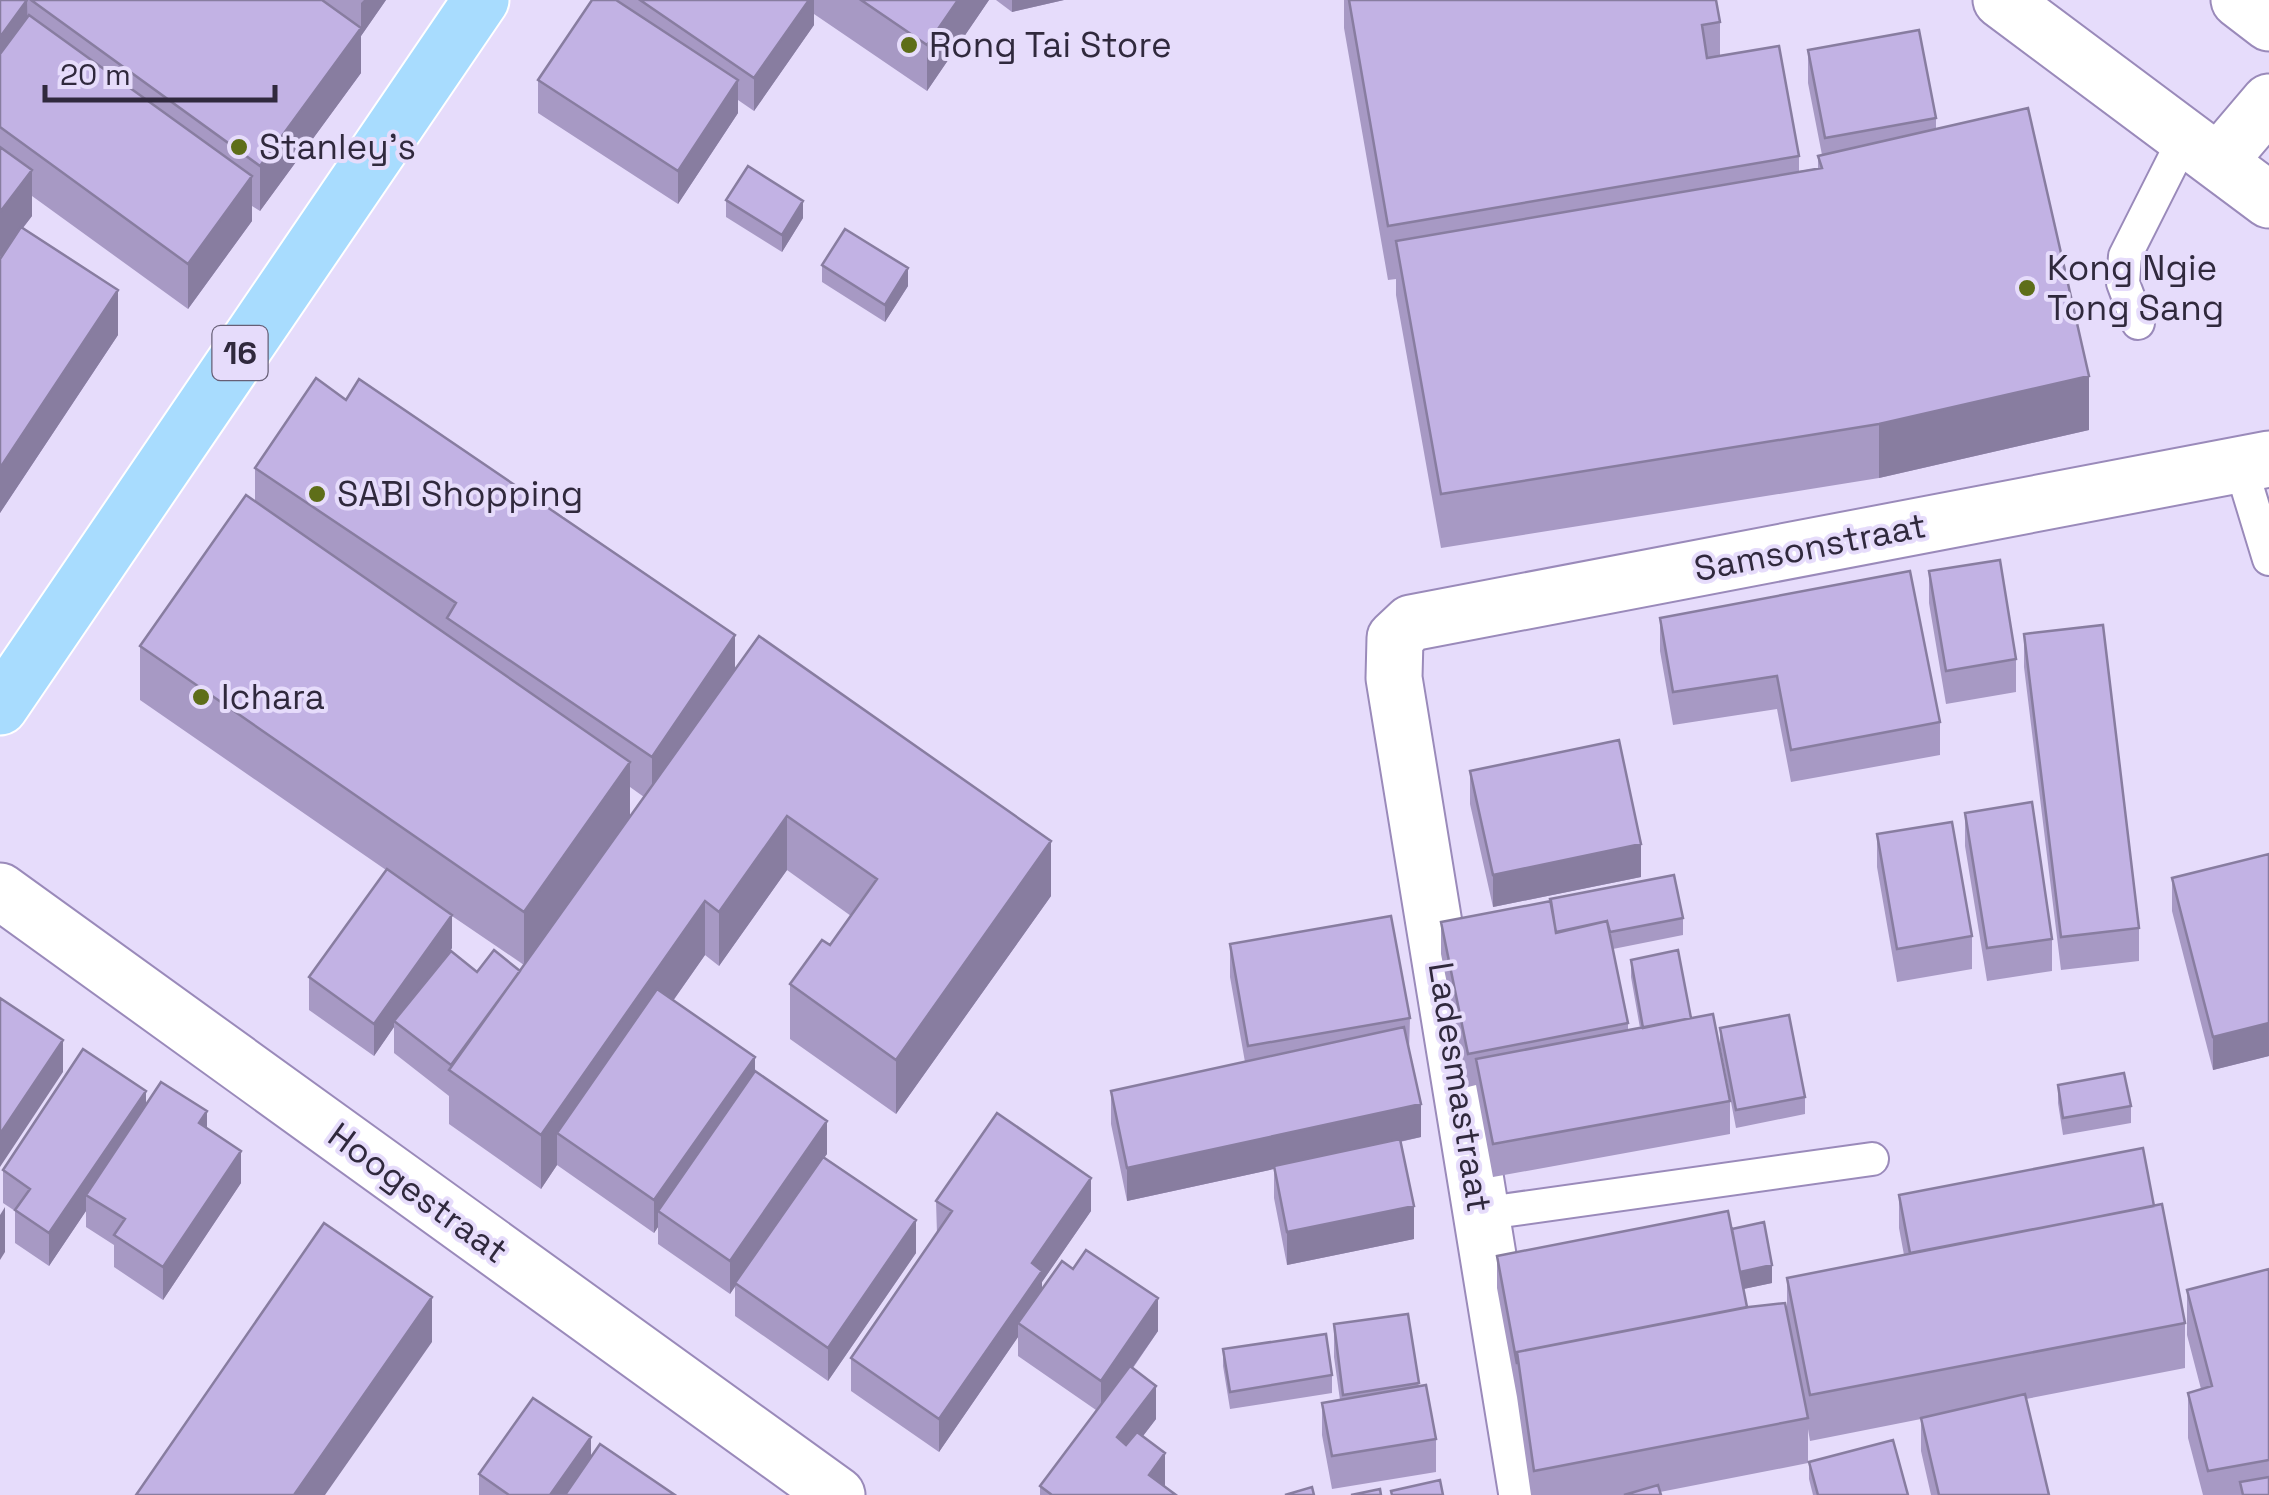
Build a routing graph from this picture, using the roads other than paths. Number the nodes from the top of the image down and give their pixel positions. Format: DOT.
graph roads {
  1 [pos="481,0"];
  2 [pos="2001,0"];
  3 [pos="2238,0"];
  4 [pos="2269,23"];
  5 [pos="2269,102"];
  6 [pos="2202,150"];
  7 [pos="2269,200"];
  8 [pos="2138,323"];
  9 [pos="2255,462"];
  10 [pos="2269,559"];
  11 [pos="1394,678"];
  12 [pos="0,707"];
  13 [pos="0,891"];
  14 [pos="1872,1159"];
  15 [pos="1480,1214"];
  16 [pos="837,1495"];
  17 [pos="1527,1495"];
  1 -- 12 [label="main road, 16"];
  2 -- 6 [label="street"];
  3 -- 4 [label="street"];
  5 -- 6 [label="street"];
  6 -- 7 [label="street"];
  6 -- 8 [label="lane"];
  9 -- 10 [label="lane"];
  9 -- 11 [label="street, Samsonstraat"];
  11 -- 15 [label="street, Ladesmastraat"];
  13 -- 16 [label="street, Hoogestraat"];
  14 -- 15 [label="lane"];
  15 -- 17 [label="street, Ladesmastraat"];
}
